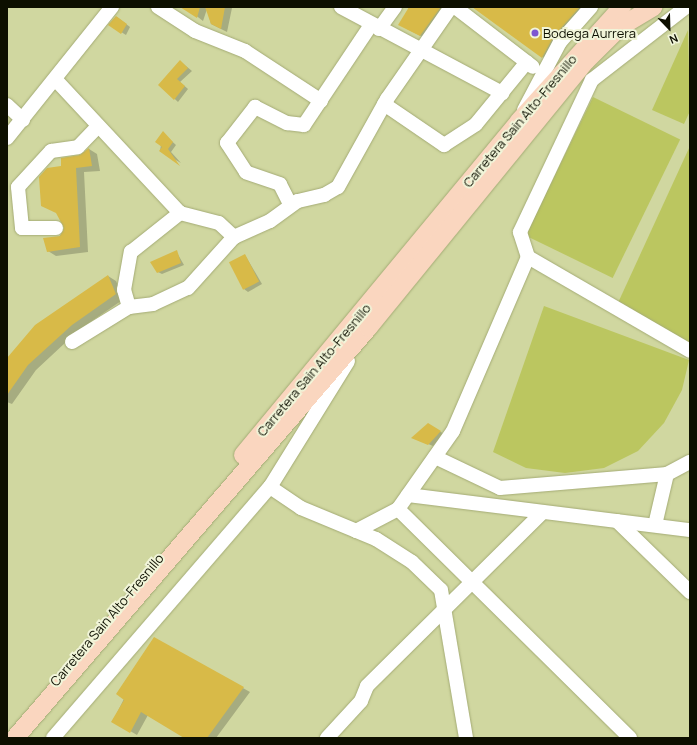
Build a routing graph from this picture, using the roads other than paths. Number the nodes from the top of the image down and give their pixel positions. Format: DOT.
graph roads {
  1 [pos="112,7"];
  2 [pos="158,7"];
  3 [pos="341,7"];
  4 [pos="395,7"];
  5 [pos="451,7"];
  6 [pos="456,7"];
  7 [pos="591,7"];
  8 [pos="622,7"];
  9 [pos="653,7"];
  10 [pos="686,7"];
  11 [pos="375,27"];
  12 [pos="420,51"];
  13 [pos="527,62"];
  14 [pos="542,74"];
  15 [pos="55,79"];
  16 [pos="502,93"];
  17 [pos="320,101"];
  18 [pos="384,104"];
  19 [pos="7,105"];
  20 [pos="23,120"];
  21 [pos="98,126"];
  22 [pos="523,126"];
  23 [pos="7,138"];
  24 [pos="290,204"];
  25 [pos="180,213"];
  26 [pos="56,228"];
  27 [pos="234,237"];
  28 [pos="528,257"];
  29 [pos="129,307"];
  30 [pos="366,308"];
  31 [pos="368,328"];
  32 [pos="72,342"];
  33 [pos="690,351"];
  34 [pos="435,456"];
  35 [pos="690,462"];
  36 [pos="667,474"];
  37 [pos="270,487"];
  38 [pos="408,495"];
  39 [pos="398,509"];
  40 [pos="542,512"];
  41 [pos="618,521"];
  42 [pos="654,526"];
  43 [pos="690,530"];
  44 [pos="356,531"];
  45 [pos="472,582"];
  46 [pos="690,592"];
  47 [pos="447,606"];
  48 [pos="7,736"];
  49 [pos="15,738"];
  50 [pos="53,738"];
  51 [pos="327,738"];
  52 [pos="466,738"];
  53 [pos="630,738"];
  1 -- 15 [label="street"];
  2 -- 17 [label="street"];
  3 -- 11 [label="street"];
  4 -- 11 [label="street"];
  5 -- 12 [label="street"];
  6 -- 13 [label="street"];
  7 -- 14 [label="street"];
  8 -- 22 [label="main road, Carretera Sain Alto-Fresnillo"];
  9 -- 22 [label="main road"];
  10 -- 28 [label="street"];
  11 -- 12 [label="street"];
  11 -- 17 [label="street"];
  12 -- 16 [label="street"];
  12 -- 18 [label="street"];
  13 -- 14 [label="street"];
  13 -- 16 [label="street"];
  14 -- 22 [label="street"];
  15 -- 20 [label="street"];
  15 -- 21 [label="street"];
  16 -- 18 [label="street"];
  17 -- 24 [label="street"];
  18 -- 24 [label="street"];
  19 -- 20 [label="street"];
  20 -- 23 [label="street"];
  21 -- 25 [label="street"];
  21 -- 26 [label="street"];
  22 -- 30 [label="main road, Carretera Sain Alto-Fresnillo"];
  22 -- 31 [label="main road"];
  24 -- 27 [label="street"];
  25 -- 27 [label="street"];
  25 -- 29 [label="street"];
  27 -- 29 [label="street"];
  28 -- 33 [label="street"];
  28 -- 34 [label="street"];
  29 -- 32 [label="street"];
  30 -- 31 [label="street"];
  30 -- 48 [label="main road, Carretera Sain Alto-Fresnillo"];
  31 -- 37 [label="street"];
  31 -- 49 [label="main road"];
  34 -- 36 [label="street"];
  34 -- 38 [label="street"];
  35 -- 36 [label="street"];
  36 -- 42 [label="street"];
  37 -- 44 [label="street"];
  37 -- 50 [label="street"];
  38 -- 39 [label="street"];
  38 -- 40 [label="street"];
  39 -- 44 [label="street"];
  39 -- 45 [label="street"];
  40 -- 41 [label="street"];
  40 -- 45 [label="street"];
  41 -- 42 [label="street"];
  41 -- 46 [label="street"];
  42 -- 43 [label="street"];
  44 -- 47 [label="street"];
  45 -- 47 [label="street"];
  45 -- 53 [label="street"];
  47 -- 51 [label="street"];
  47 -- 52 [label="street"];
}
